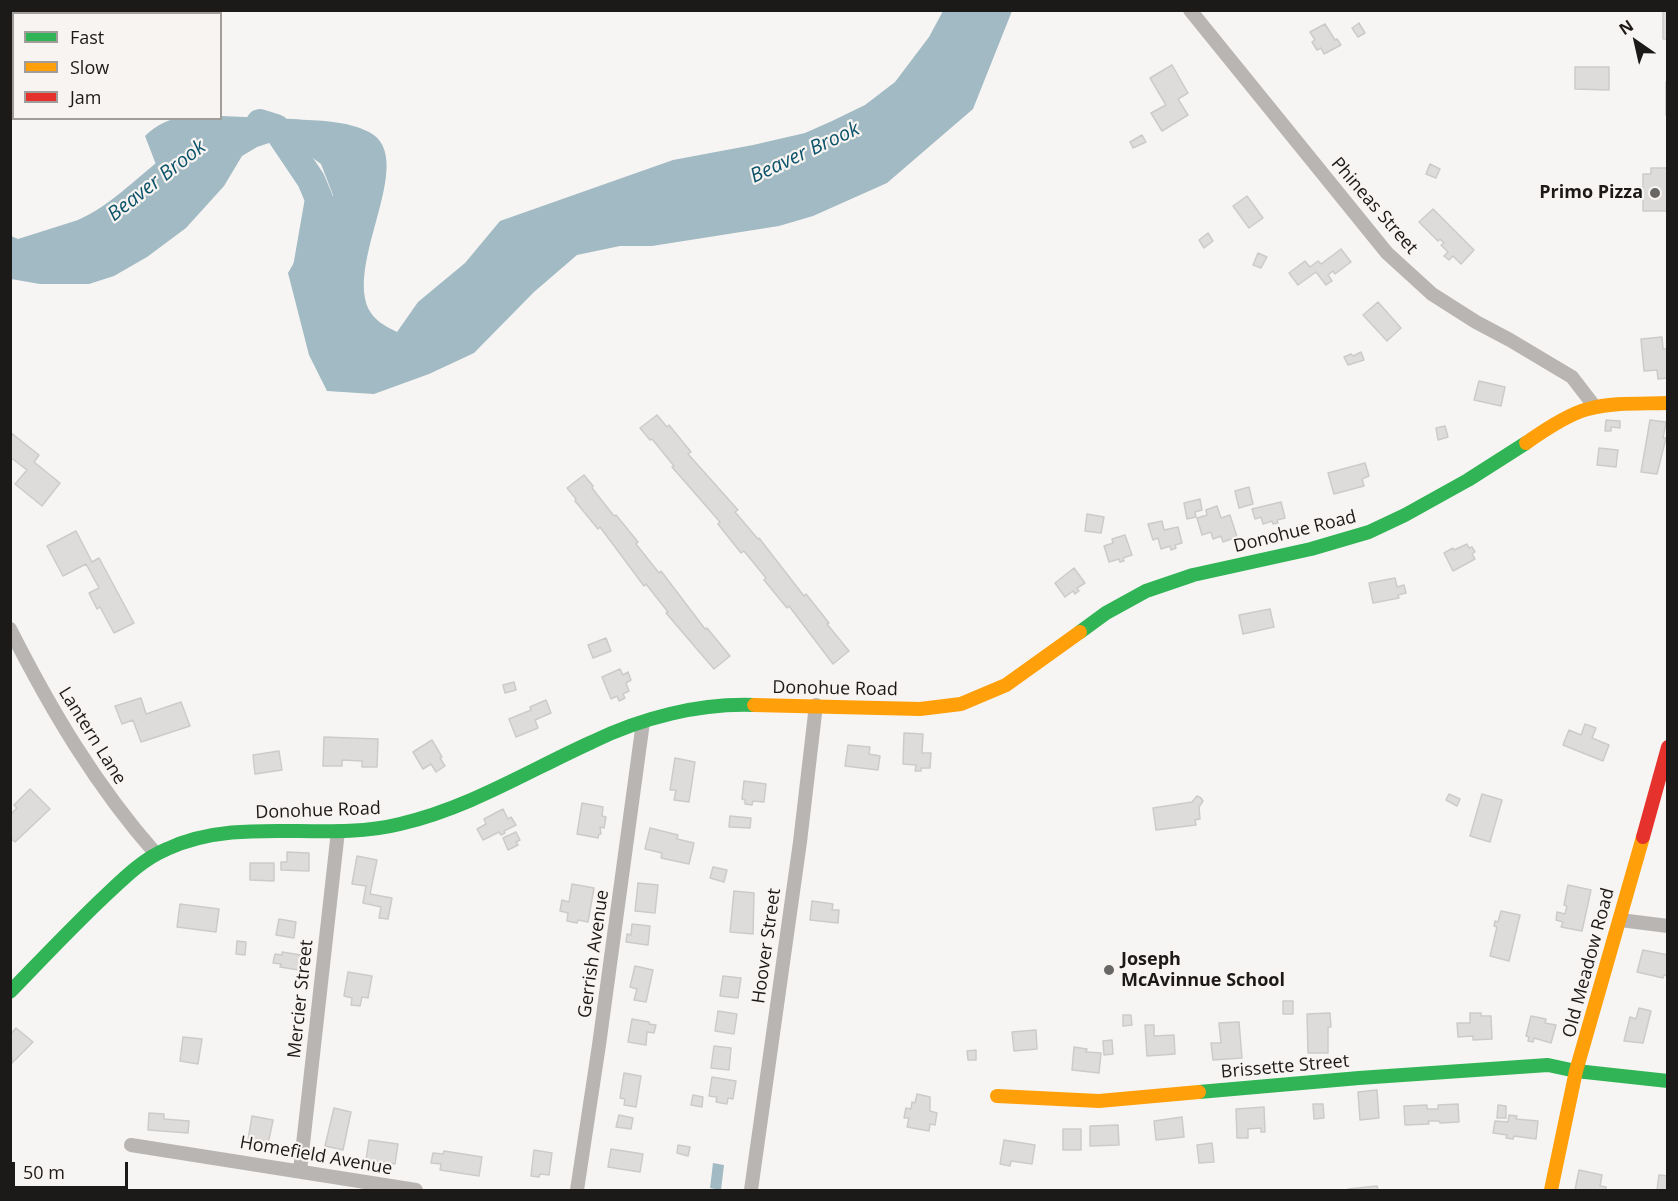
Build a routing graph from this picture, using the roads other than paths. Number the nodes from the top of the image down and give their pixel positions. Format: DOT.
graph roads {
  1 [pos="1190,10"];
  2 [pos="1668,403"];
  3 [pos="1595,407"];
  4 [pos="10,629"];
  5 [pos="816,705"];
  6 [pos="643,722"];
  7 [pos="1668,747"];
  8 [pos="1664,771"];
  9 [pos="338,831"];
  10 [pos="156,854"];
  11 [pos="1620,920"];
  12 [pos="1668,926"];
  13 [pos="10,992"];
  14 [pos="1576,1071"];
  15 [pos="1668,1081"];
  16 [pos="997,1096"];
  17 [pos="131,1145"];
  18 [pos="300,1171"];
  19 [pos="410,1190"];
  20 [pos="577,1191"];
  21 [pos="751,1191"];
  22 [pos="1551,1191"];
  1 -- 3 [label="street, Phineas Street"];
  2 -- 3 [label="street, Donohue Road"];
  3 -- 5 [label="street, Donohue Road"];
  4 -- 10 [label="street, Lantern Lane"];
  5 -- 6 [label="street, Donohue Road"];
  5 -- 21 [label="street, Hoover Street"];
  6 -- 9 [label="street, Donohue Road"];
  6 -- 20 [label="street, Gerrish Avenue"];
  7 -- 8 [label="street, Old Meadow Road"];
  8 -- 11 [label="street, Old Meadow Road"];
  9 -- 10 [label="street, Donohue Road"];
  9 -- 18 [label="street, Mercier Street"];
  10 -- 13 [label="street, Donohue Road"];
  11 -- 12 [label="street"];
  11 -- 14 [label="street, Old Meadow Road"];
  14 -- 15 [label="street, Brissette Street"];
  14 -- 16 [label="street, Brissette Street"];
  14 -- 22 [label="street, Old Meadow Road"];
  17 -- 18 [label="street, Homefield Avenue"];
  18 -- 19 [label="street, Homefield Avenue"];
}
